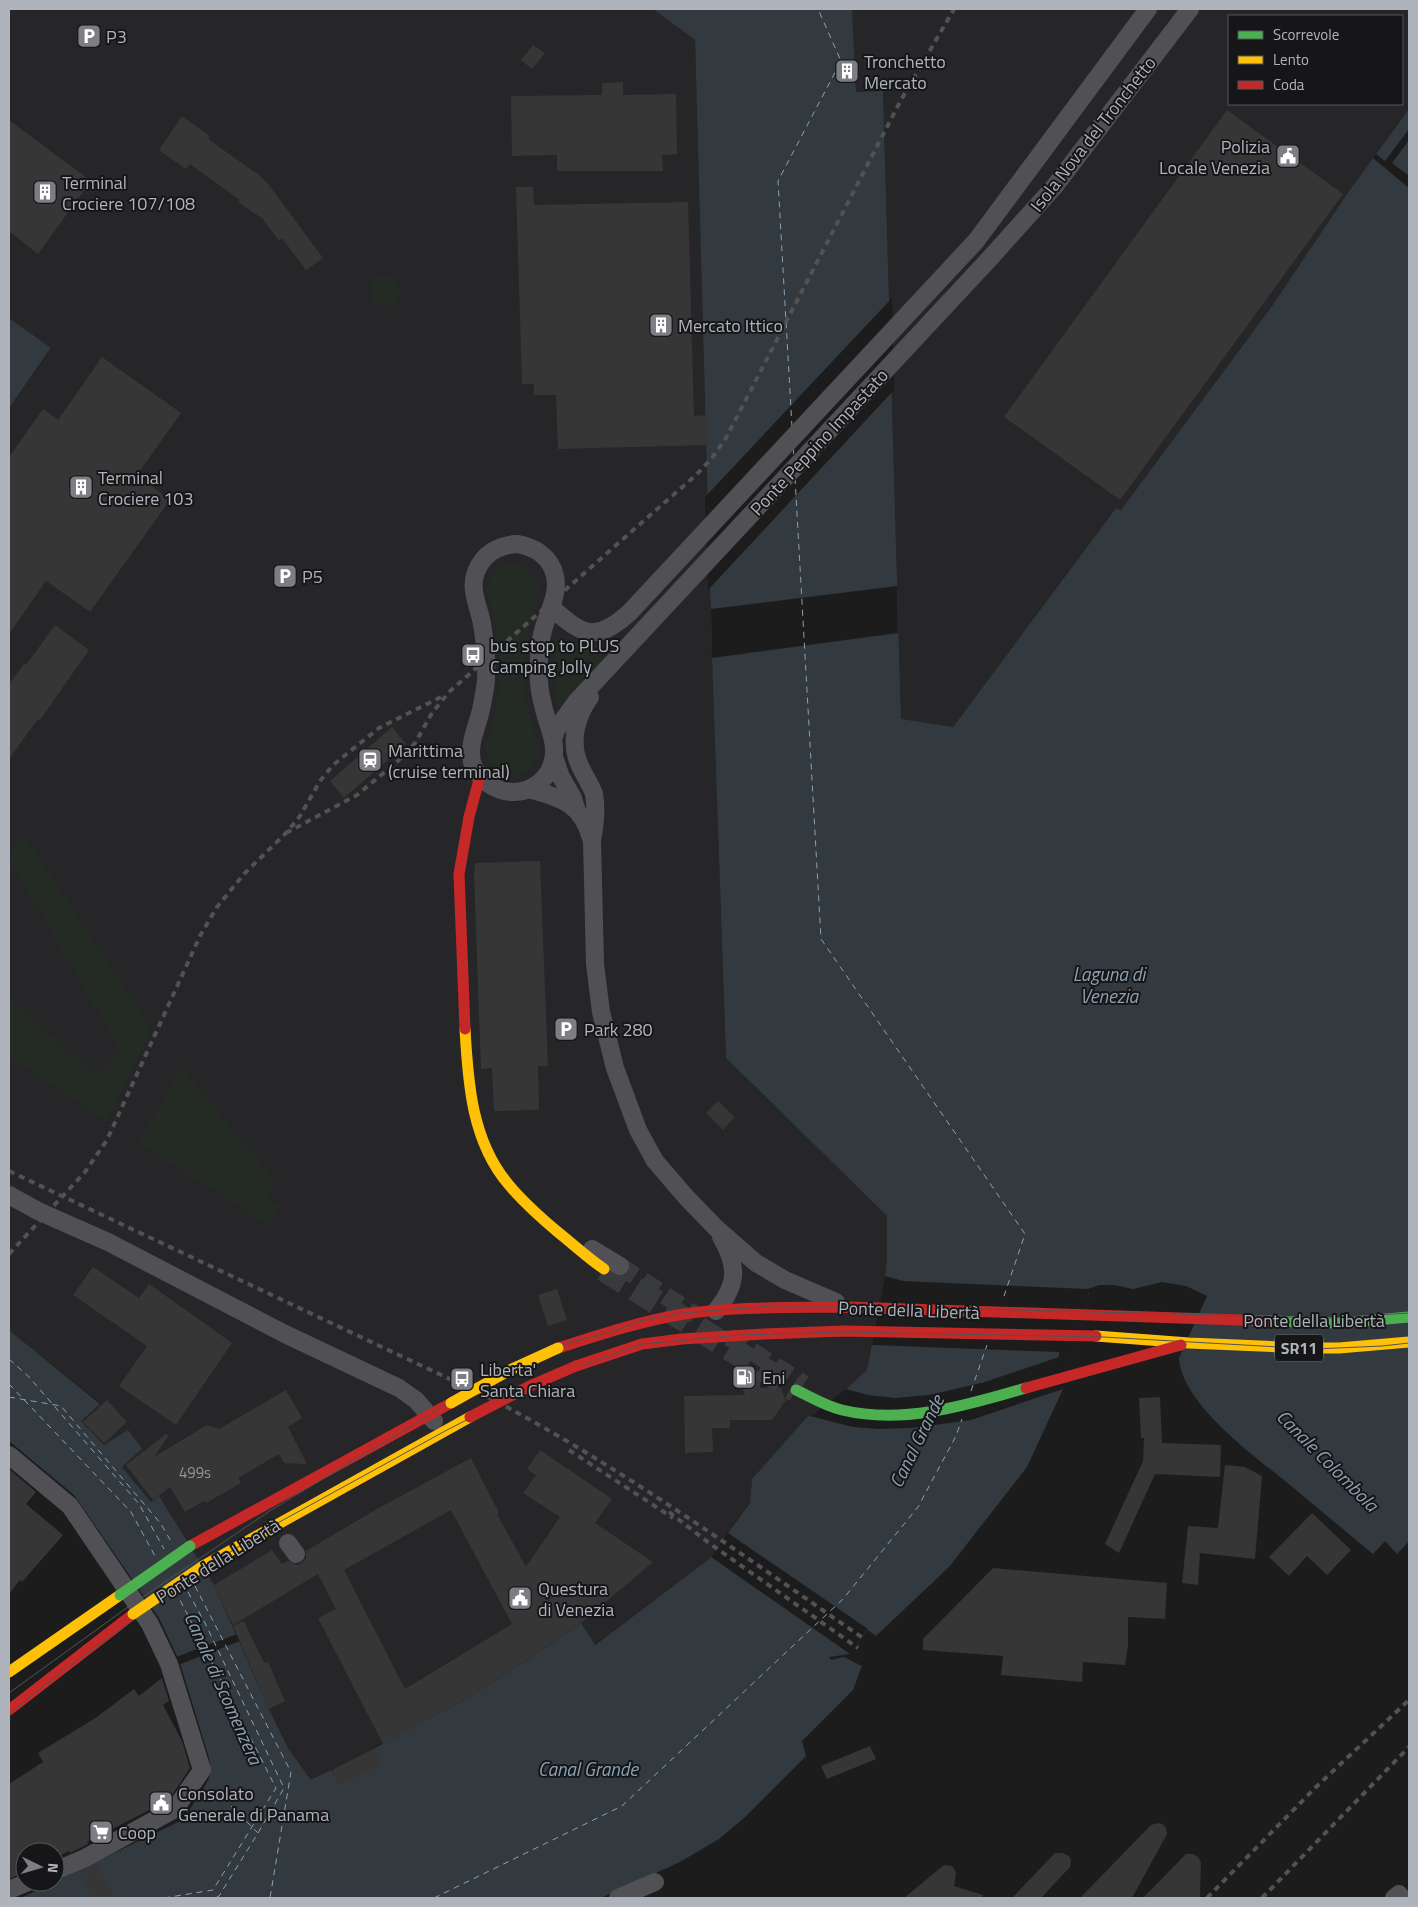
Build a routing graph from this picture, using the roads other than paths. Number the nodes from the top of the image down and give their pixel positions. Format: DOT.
graph roads {
  1 [pos="1148,9"];
  2 [pos="1190,9"];
  3 [pos="976,241"];
  4 [pos="992,256"];
  5 [pos="551,608"];
  6 [pos="600,678"];
  7 [pos="554,749"];
  8 [pos="480,776"];
  9 [pos="529,789"];
  10 [pos="576,808"];
  11 [pos="592,840"];
  12 [pos="9,1195"];
  13 [pos="716,1228"];
  14 [pos="568,1239"];
  15 [pos="760,1266"];
  16 [pos="612,1268"];
  17 [pos="854,1307"];
  18 [pos="771,1308"];
  19 [pos="716,1311"];
  20 [pos="1409,1318"];
  21 [pos="1409,1342"];
  22 [pos="1189,1343"];
  23 [pos="642,1344"];
  24 [pos="800,1387"];
  25 [pos="863,1413"];
  26 [pos="430,1415"];
  27 [pos="441,1432"];
  28 [pos="9,1455"];
  29 [pos="9,1672"];
  30 [pos="9,1710"];
  31 [pos="65,1866"];
  32 [pos="655,1882"];
  33 [pos="618,1898"];
  34 [pos="1394,1898"];
  35 [pos="1402,1898"];
  1 -- 3 [label="street, Isola Nova del Tronchetto"];
  2 -- 4 [label="street, Isola Nova del Tronchetto"];
  3 -- 5 [label="street, Ponte Peppino Impastato"];
  4 -- 6 [label="street, Ponte Peppino Impastato"];
  5 -- 7 [label="street"];
  5 -- 8 [label="street"];
  6 -- 7 [label="street"];
  6 -- 11 [label="street"];
  7 -- 9 [label="street"];
  7 -- 10 [label="street"];
  8 -- 9 [label="street"];
  8 -- 14 [label="main road"];
  9 -- 10 [label="street"];
  10 -- 11 [label="street"];
  11 -- 13 [label="street"];
  12 -- 26 [label="street"];
  13 -- 15 [label="street"];
  13 -- 19 [label="street"];
  14 -- 16 [label="street"];
  15 -- 17 [label="street"];
  15 -- 18 [label="street"];
  17 -- 18 [label="main road, Ponte della Libertà"];
  17 -- 20 [label="main road, Ponte della Libertà / SR11"];
  18 -- 19 [label="main road, Ponte della Libertà"];
  18 -- 23 [label="main road"];
  19 -- 26 [label="main road, Ponte della Libertà, bridge"];
  21 -- 22 [label="main road, Ponte della Libertà / SR11"];
  22 -- 23 [label="main road, Ponte della Libertà / SR11"];
  22 -- 25 [label="main road"];
  23 -- 27 [label="main road, Ponte della Libertà, bridge"];
  24 -- 25 [label="street"];
  26 -- 27 [label="street"];
  26 -- 29 [label="main road, Ponte della Libertà, bridge"];
  27 -- 30 [label="main road, Ponte della Libertà, bridge"];
  28 -- 31 [label="street"];
  32 -- 33 [label="street"];
  34 -- 35 [label="street"];
}
